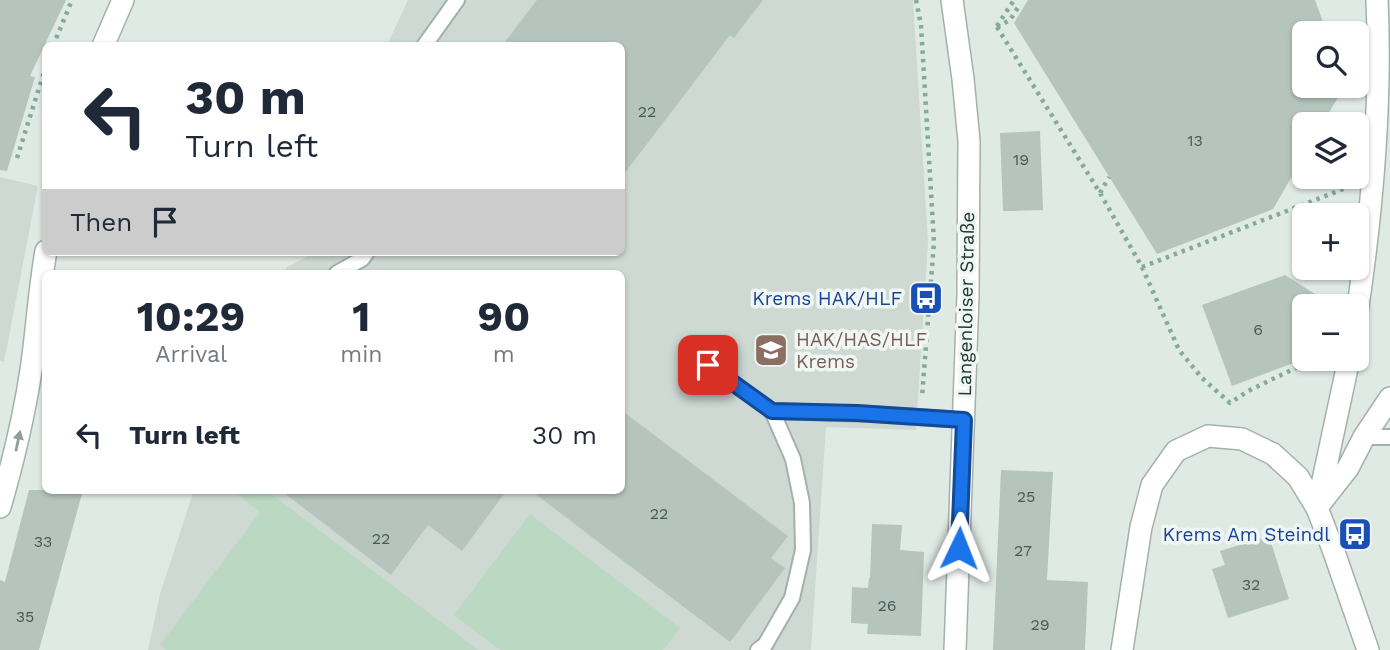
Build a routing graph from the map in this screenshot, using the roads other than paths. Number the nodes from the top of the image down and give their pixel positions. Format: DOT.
graph roads {
  1 [pos="123,0"];
  2 [pos="457,0"];
  3 [pos="952,0"];
  4 [pos="1377,0"];
  5 [pos="105,42"];
  6 [pos="427,42"];
  7 [pos="1369,206"];
  8 [pos="364,256"];
  9 [pos="342,270"];
  10 [pos="42,283"];
  11 [pos="708,365"];
  12 [pos="1346,371"];
  13 [pos="1390,398"];
  14 [pos="772,411"];
  15 [pos="964,420"];
  16 [pos="1390,437"];
  17 [pos="1364,438"];
  18 [pos="0,507"];
  19 [pos="1317,508"];
  20 [pos="758,650"];
  21 [pos="955,650"];
  22 [pos="1122,650"];
  23 [pos="1368,650"];
  1 -- 5 [label="street"];
  2 -- 6 [label="lane"];
  3 -- 15 [label="street, Langenloiser Straße"];
  4 -- 7 [label="street"];
  8 -- 9 [label="lane"];
  18 -- 10 [label="street, one-way"];
  11 -- 14 [label="lane"];
  12 -- 19 [label="street"];
  13 -- 17 [label="street"];
  14 -- 15 [label="lane"];
  14 -- 20 [label="lane"];
  15 -- 21 [label="street, Langenloiser Straße"];
  16 -- 17 [label="lane"];
  17 -- 19 [label="street"];
  19 -- 22 [label="street"];
  19 -- 23 [label="street"];
}
